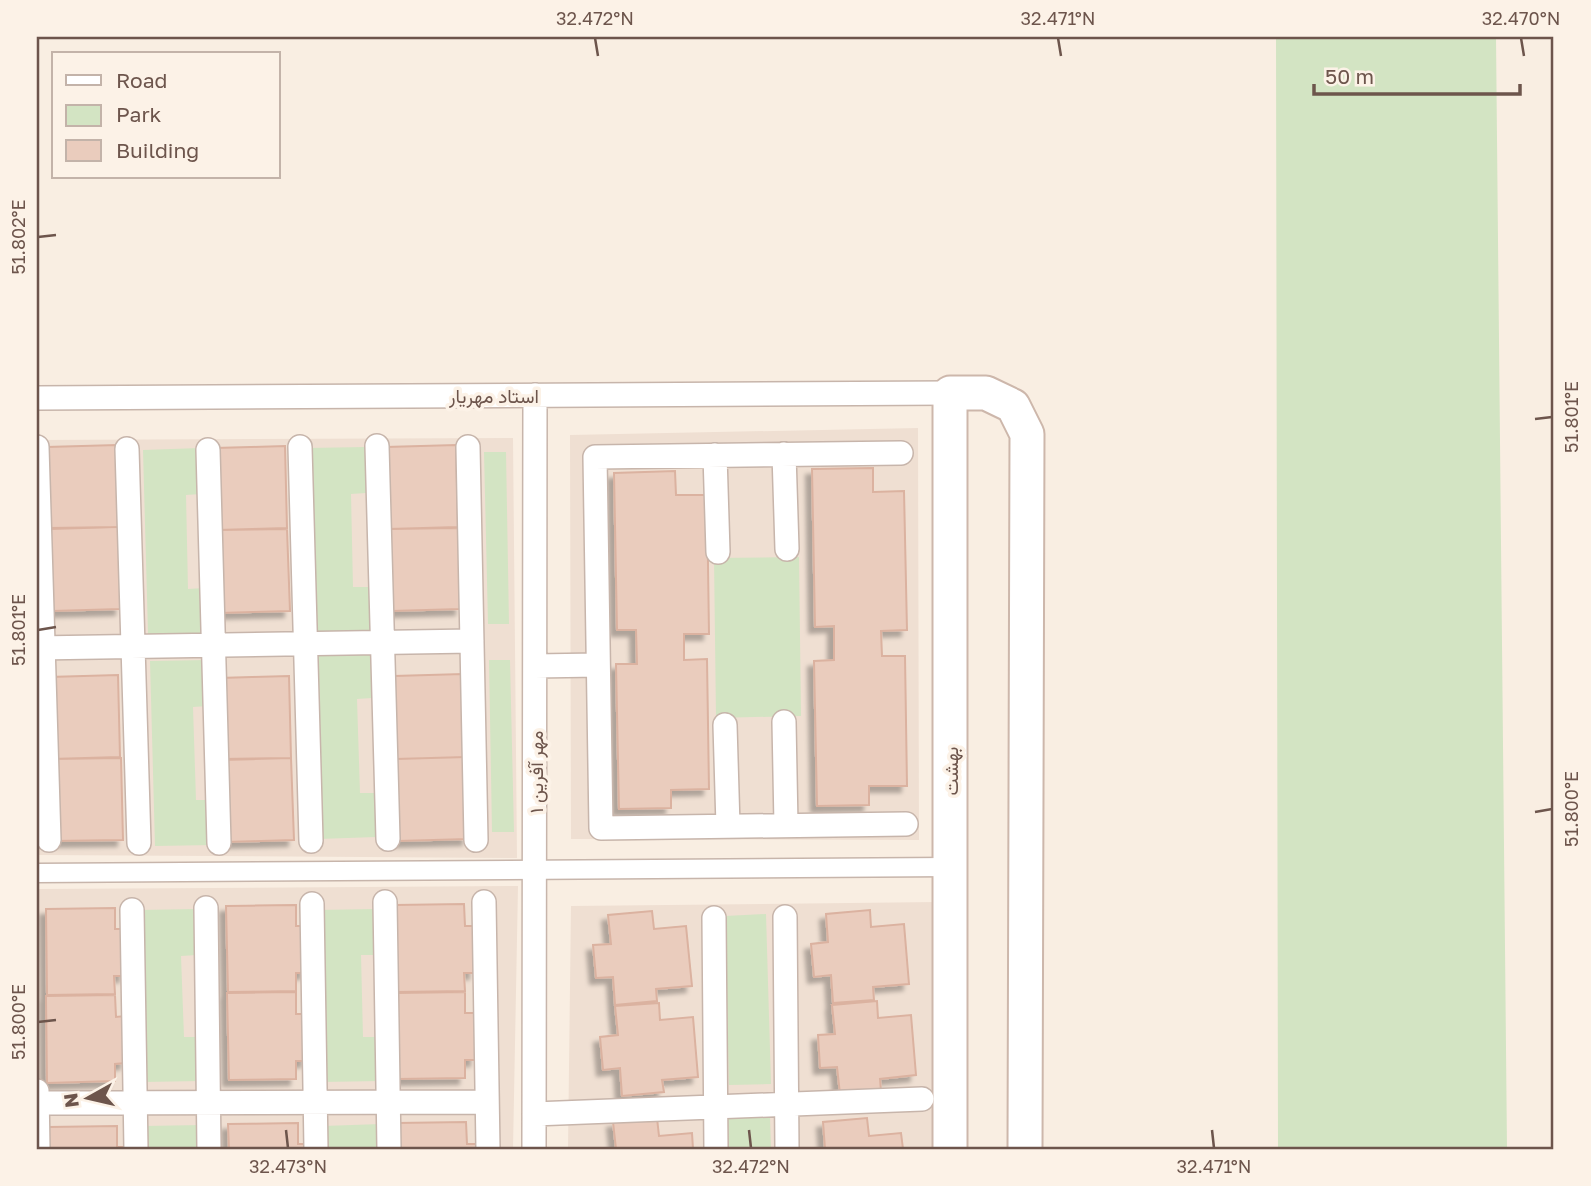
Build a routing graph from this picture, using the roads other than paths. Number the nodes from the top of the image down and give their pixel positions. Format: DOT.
graph roads {
  1 [pos="950,393"];
  2 [pos="535,395"];
  3 [pos="37,398"];
  4 [pos="377,446"];
  5 [pos="37,447"];
  6 [pos="300,447"];
  7 [pos="468,447"];
  8 [pos="127,449"];
  9 [pos="208,450"];
  10 [pos="901,453"];
  11 [pos="784,454"];
  12 [pos="715,456"];
  13 [pos="787,549"];
  14 [pos="718,552"];
  15 [pos="472,641"];
  16 [pos="382,642"];
  17 [pos="305,644"];
  18 [pos="213,645"];
  19 [pos="133,646"];
  20 [pos="40,648"];
  21 [pos="598,665"];
  22 [pos="535,666"];
  23 [pos="784,722"];
  24 [pos="725,725"];
  25 [pos="906,824"];
  26 [pos="786,825"];
  27 [pos="728,826"];
  28 [pos="388,839"];
  29 [pos="48,840"];
  30 [pos="476,840"];
  31 [pos="311,841"];
  32 [pos="139,843"];
  33 [pos="219,843"];
  34 [pos="950,867"];
  35 [pos="535,870"];
  36 [pos="37,873"];
  37 [pos="385,902"];
  38 [pos="484,902"];
  39 [pos="312,904"];
  40 [pos="206,908"];
  41 [pos="132,910"];
  42 [pos="785,917"];
  43 [pos="714,918"];
  44 [pos="37,1091"];
  45 [pos="922,1099"];
  46 [pos="388,1102"];
  47 [pos="487,1102"];
  48 [pos="37,1103"];
  49 [pos="136,1103"];
  50 [pos="209,1103"];
  51 [pos="315,1103"];
  52 [pos="786,1105"];
  53 [pos="716,1108"];
  54 [pos="534,1114"];
  55 [pos="38,1149"];
  56 [pos="136,1149"];
  57 [pos="209,1149"];
  58 [pos="316,1149"];
  59 [pos="389,1149"];
  60 [pos="488,1149"];
  61 [pos="534,1149"];
  62 [pos="716,1149"];
  63 [pos="787,1149"];
  64 [pos="950,1149"];
  65 [pos="1025,1149"];
  1 -- 2 [label="street, استاد مهریار"];
  1 -- 34 [label="main road, بهشت"];
  1 -- 65 [label="main road"];
  2 -- 3 [label="street, استاد مهریار"];
  2 -- 22 [label="street, مهر آفرین ۱"];
  4 -- 16 [label="street"];
  5 -- 20 [label="street"];
  6 -- 17 [label="street"];
  7 -- 15 [label="street"];
  8 -- 19 [label="street"];
  9 -- 18 [label="street"];
  10 -- 11 [label="street"];
  11 -- 12 [label="street"];
  11 -- 13 [label="street"];
  12 -- 14 [label="street"];
  12 -- 21 [label="street"];
  15 -- 16 [label="street"];
  15 -- 30 [label="street"];
  16 -- 17 [label="street"];
  16 -- 28 [label="street"];
  17 -- 18 [label="street"];
  17 -- 31 [label="street"];
  18 -- 19 [label="street"];
  18 -- 33 [label="street"];
  19 -- 20 [label="street"];
  19 -- 32 [label="street"];
  20 -- 29 [label="street"];
  21 -- 22 [label="street"];
  21 -- 27 [label="street"];
  22 -- 35 [label="street, مهر آفرین ۱"];
  23 -- 26 [label="street"];
  24 -- 27 [label="street"];
  25 -- 26 [label="street"];
  26 -- 27 [label="street"];
  34 -- 35 [label="street"];
  34 -- 64 [label="main road, بهشت"];
  35 -- 36 [label="street"];
  35 -- 54 [label="street, مهر آفرین ۱"];
  37 -- 46 [label="street"];
  38 -- 47 [label="street"];
  39 -- 51 [label="street"];
  40 -- 50 [label="street"];
  41 -- 49 [label="street"];
  42 -- 52 [label="street"];
  43 -- 53 [label="street"];
  44 -- 48 [label="street"];
  45 -- 52 [label="street"];
  46 -- 47 [label="street"];
  46 -- 51 [label="street"];
  46 -- 59 [label="street"];
  47 -- 60 [label="street"];
  48 -- 49 [label="street"];
  48 -- 55 [label="street"];
  49 -- 50 [label="street"];
  49 -- 56 [label="street"];
  50 -- 51 [label="street"];
  50 -- 57 [label="street"];
  51 -- 58 [label="street"];
  52 -- 53 [label="street"];
  52 -- 63 [label="street"];
  53 -- 54 [label="street"];
  53 -- 62 [label="street"];
  54 -- 61 [label="street, مهر آفرین ۱"];
}
